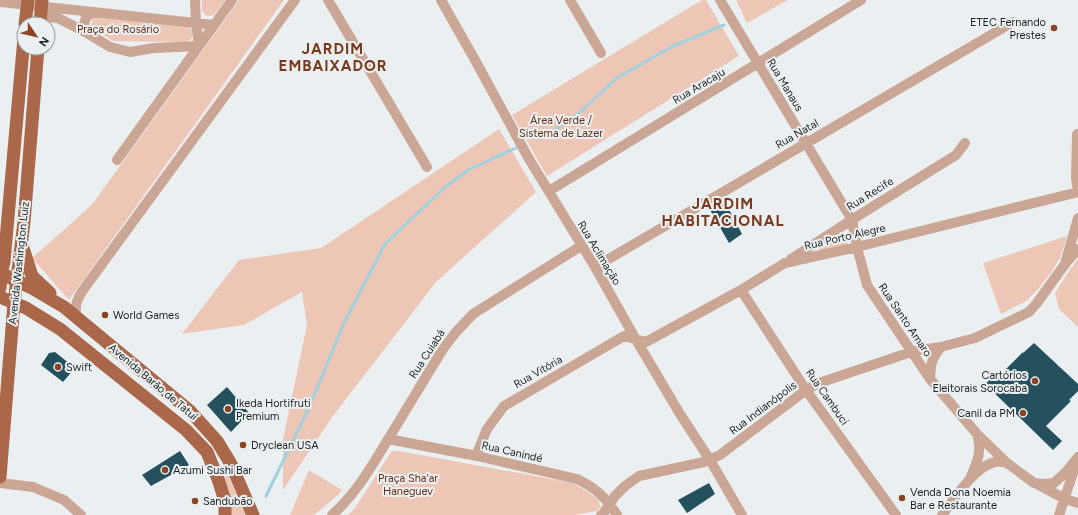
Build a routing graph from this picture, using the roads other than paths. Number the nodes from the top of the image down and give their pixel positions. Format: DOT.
graph roads {
  1 [pos="195,0"];
  2 [pos="232,0"];
  3 [pos="296,0"];
  4 [pos="328,0"];
  5 [pos="441,0"];
  6 [pos="570,0"];
  7 [pos="720,0"];
  8 [pos="861,0"];
  9 [pos="0,2"];
  10 [pos="27,2"];
  11 [pos="42,3"];
  12 [pos="95,12"];
  13 [pos="26,16"];
  14 [pos="41,16"];
  15 [pos="56,18"];
  16 [pos="1013,22"];
  17 [pos="196,23"];
  18 [pos="214,24"];
  19 [pos="87,33"];
  20 [pos="182,46"];
  21 [pos="199,46"];
  22 [pos="601,53"];
  23 [pos="22,56"];
  24 [pos="37,56"];
  25 [pos="758,64"];
  26 [pos="184,66"];
  27 [pos="1078,134"];
  28 [pos="806,143"];
  29 [pos="965,143"];
  30 [pos="118,160"];
  31 [pos="427,167"];
  32 [pos="549,191"];
  33 [pos="1078,192"];
  34 [pos="1078,218"];
  35 [pos="852,220"];
  36 [pos="21,244"];
  37 [pos="581,246"];
  38 [pos="857,247"];
  39 [pos="1078,249"];
  40 [pos="785,263"];
  41 [pos="1065,264"];
  42 [pos="595,267"];
  43 [pos="1,273"];
  44 [pos="17,281"];
  45 [pos="0,288"];
  46 [pos="741,290"];
  47 [pos="0,297"];
  48 [pos="14,303"];
  49 [pos="64,307"];
  50 [pos="76,317"];
  51 [pos="634,338"];
  52 [pos="941,347"];
  53 [pos="911,352"];
  54 [pos="930,379"];
  55 [pos="806,390"];
  56 [pos="977,434"];
  57 [pos="388,439"];
  58 [pos="477,456"];
  59 [pos="1078,458"];
  60 [pos="710,460"];
  61 [pos="1007,463"];
  62 [pos="0,477"];
  63 [pos="968,481"];
  64 [pos="0,483"];
  65 [pos="1034,483"];
  66 [pos="1065,499"];
  67 [pos="1078,503"];
  68 [pos="610,504"];
  69 [pos="81,515"];
  70 [pos="225,515"];
  71 [pos="253,515"];
  72 [pos="332,515"];
  73 [pos="601,515"];
  74 [pos="617,515"];
  75 [pos="742,515"];
  76 [pos="896,515"];
  77 [pos="942,515"];
  78 [pos="1059,515"];
  1 -- 17 [label="street"];
  2 -- 18 [label="street"];
  3 -- 50 [label="street"];
  4 -- 31 [label="street"];
  5 -- 32 [label="street, Rua Aclimação"];
  6 -- 22 [label="street"];
  7 -- 25 [label="street, Rua Manaus"];
  8 -- 25 [label="street, Rua Aracaju"];
  9 -- 10 [label="street"];
  10 -- 11 [label="street"];
  10 -- 13 [label="main road"];
  11 -- 12 [label="street"];
  11 -- 14 [label="main road"];
  12 -- 17 [label="street"];
  12 -- 19 [label="street"];
  15 -- 19 [label="street"];
  16 -- 28 [label="street, Rua Natal"];
  17 -- 18 [label="street"];
  17 -- 21 [label="street"];
  18 -- 21 [label="street"];
  19 -- 20 [label="street"];
  20 -- 21 [label="street"];
  20 -- 26 [label="street"];
  21 -- 26 [label="street"];
  23 -- 43 [label="main road, Avenida Washington Luiz"];
  24 -- 36 [label="main road, Avenida Washington Luiz"];
  25 -- 28 [label="street, Rua Manaus"];
  25 -- 32 [label="street, Rua Aracaju"];
  26 -- 30 [label="street"];
  27 -- 33 [label="street"];
  28 -- 35 [label="street, Rua Manaus"];
  28 -- 42 [label="street, Rua Natal"];
  29 -- 35 [label="street, Rua Recife"];
  32 -- 37 [label="street, Rua Aclimação"];
  33 -- 38 [label="street, Rua Porto Alegre"];
  34 -- 41 [label="street, Rua Indianópolis"];
  35 -- 38 [label="street, Rua Manaus"];
  35 -- 40 [label="street, Rua Recife"];
  36 -- 44 [label="main road, Avenida Washington Luiz"];
  36 -- 49 [label="main road"];
  37 -- 42 [label="street, Rua Aclimação"];
  37 -- 57 [label="street, Rua Cuiabá"];
  38 -- 40 [label="street, Rua Porto Alegre"];
  38 -- 53 [label="street, Rua Santo Amaro"];
  39 -- 41 [label="street, Rua Indianópolis"];
  40 -- 46 [label="street, Rua Porto Alegre"];
  41 -- 52 [label="street, Rua Indianópolis"];
  42 -- 51 [label="street, Rua Aclimação"];
  43 -- 44 [label="main road, Avenida Barão de Tatuí"];
  43 -- 45 [label="main road, Avenida Washington Luiz"];
  44 -- 48 [label="main road, Avenida Washington Luiz"];
  44 -- 49 [label="main road, Avenida Barão de Tatuí"];
  46 -- 51 [label="street, Rua Porto Alegre"];
  46 -- 55 [label="street, Rua Cambuci"];
  47 -- 48 [label="main road, Avenida Barão de Tatuí"];
  48 -- 62 [label="main road, Avenida Washington Luiz"];
  48 -- 70 [label="main road, Avenida Barão de Tatuí"];
  49 -- 50 [label="main road, Avenida Barão de Tatuí"];
  50 -- 71 [label="main road, Avenida Barão de Tatuí"];
  51 -- 58 [label="street, Rua Vitória"];
  51 -- 60 [label="street, Rua Aclimação"];
  52 -- 53 [label="street, Rua Indianópolis"];
  52 -- 54 [label="street"];
  53 -- 54 [label="street, Rua Santo Amaro"];
  53 -- 55 [label="street, Rua Indianópolis"];
  54 -- 56 [label="street, Rua Santo Amaro"];
  55 -- 60 [label="street, Rua Indianópolis"];
  55 -- 76 [label="street, Rua Cambuci"];
  56 -- 61 [label="street, Rua Santo Amaro"];
  56 -- 63 [label="street"];
  57 -- 58 [label="street, Rua Canindé"];
  57 -- 72 [label="street, Rua Cuiabá"];
  58 -- 68 [label="street, Rua Canindé"];
  59 -- 65 [label="street"];
  59 -- 66 [label="street"];
  60 -- 68 [label="street, Rua Indianópolis"];
  60 -- 75 [label="street, Rua Aclimação"];
  61 -- 63 [label="street"];
  61 -- 65 [label="street, Rua Santo Amaro"];
  63 -- 77 [label="street"];
  64 -- 69 [label="street"];
  65 -- 66 [label="street, Rua Santo Amaro"];
  66 -- 67 [label="street, Rua Santo Amaro"];
  66 -- 78 [label="street"];
  68 -- 73 [label="street, Rua Indianópolis"];
  68 -- 74 [label="street, Rua Canindé"];
}
